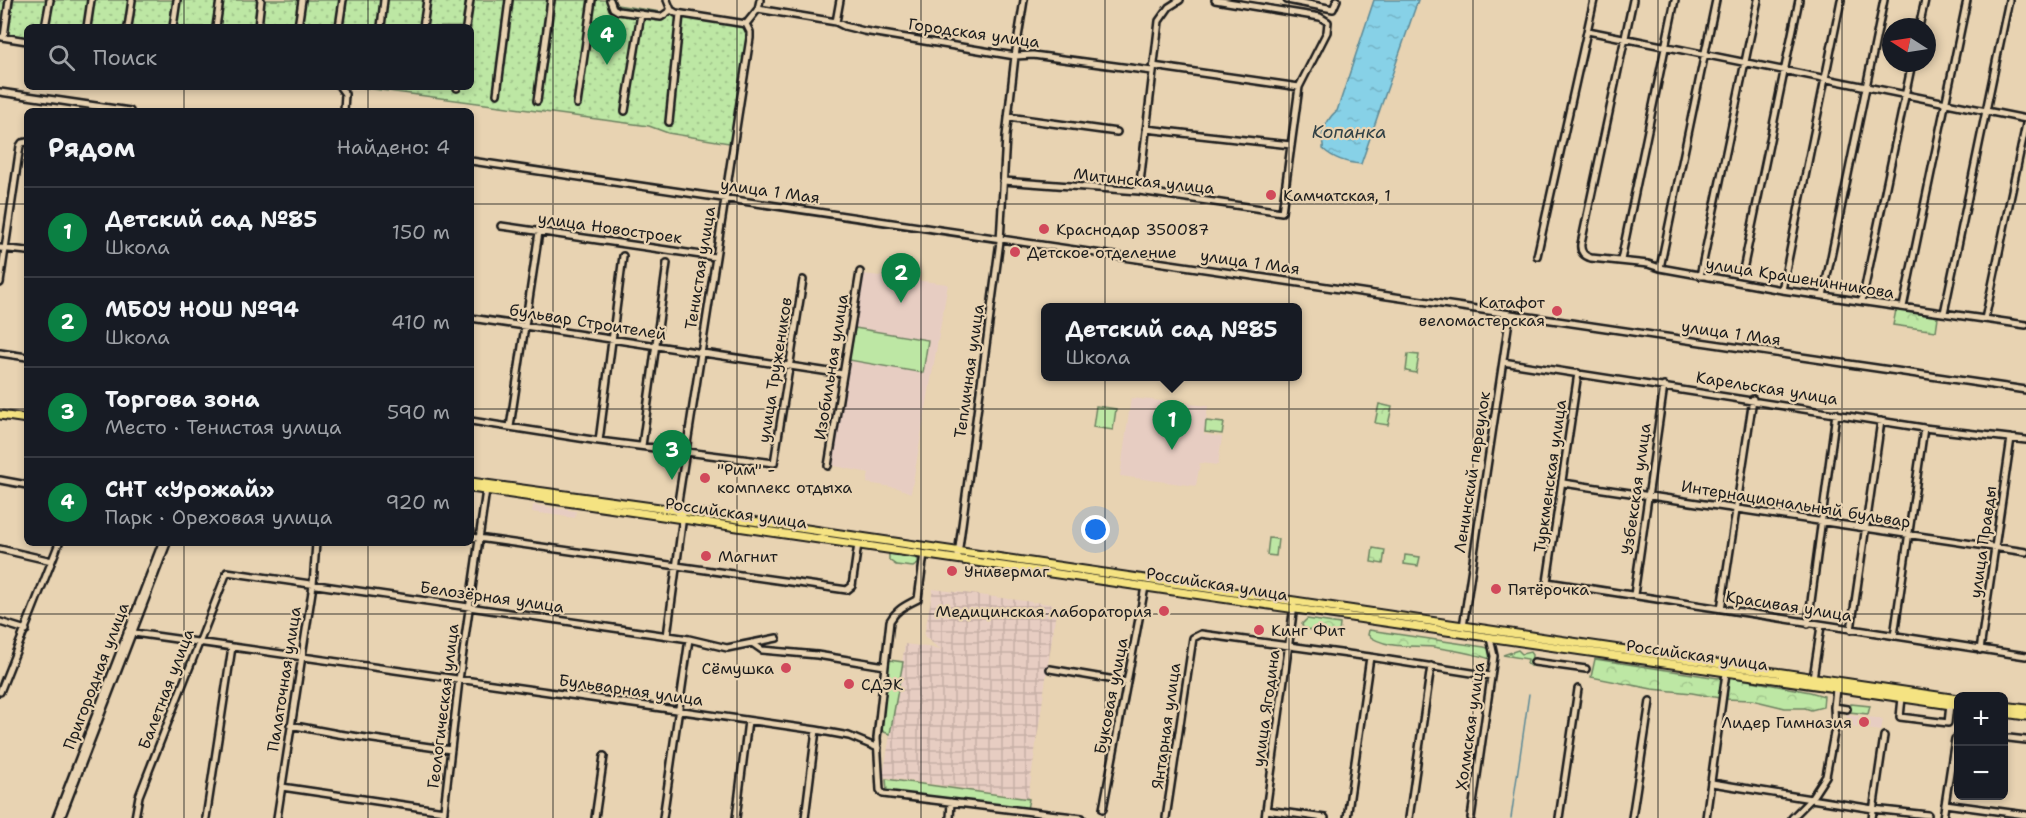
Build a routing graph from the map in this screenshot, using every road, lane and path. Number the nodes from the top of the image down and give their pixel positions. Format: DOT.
graph roads {
  1 [pos="9,0"];
  2 [pos="50,0"];
  3 [pos="91,0"];
  4 [pos="132,0"];
  5 [pos="177,0"];
  6 [pos="220,0"];
  7 [pos="261,0"];
  8 [pos="302,0"];
  9 [pos="343,0"];
  10 [pos="384,0"];
  11 [pos="427,0"];
  12 [pos="470,0"];
  13 [pos="509,0"];
  14 [pos="551,0"];
  15 [pos="592,0"];
  16 [pos="610,0"];
  17 [pos="760,0"];
  18 [pos="840,0"];
  19 [pos="1024,0"];
  20 [pos="1179,0"];
  21 [pos="1215,0"];
  22 [pos="1287,0"];
  23 [pos="1337,0"];
  24 [pos="1594,0"];
  25 [pos="1633,0"];
  26 [pos="1675,0"];
  27 [pos="1716,0"];
  28 [pos="1758,0"];
  29 [pos="1799,0"];
  30 [pos="1841,0"];
  31 [pos="1884,0"];
  32 [pos="1925,0"];
  33 [pos="1967,0"];
  34 [pos="2009,0"];
  35 [pos="1244,3"];
  36 [pos="669,5"];
  37 [pos="758,9"];
  38 [pos="641,14"];
  39 [pos="680,14"];
  40 [pos="1921,18"];
  41 [pos="836,22"];
  42 [pos="46,24"];
  43 [pos="87,24"];
  44 [pos="128,24"];
  45 [pos="173,24"];
  46 [pos="216,24"];
  47 [pos="258,24"];
  48 [pos="298,24"];
  49 [pos="339,24"];
  50 [pos="381,24"];
  51 [pos="423,24"];
  52 [pos="466,24"];
  53 [pos="746,24"];
  54 [pos="1588,31"];
  55 [pos="2,37"];
  56 [pos="1625,38"];
  57 [pos="24,41"];
  58 [pos="1665,46"];
  59 [pos="1705,54"];
  60 [pos="1015,56"];
  61 [pos="1746,62"];
  62 [pos="1152,69"];
  63 [pos="1784,70"];
  64 [pos="1910,72"];
  65 [pos="1825,78"];
  66 [pos="1866,86"];
  67 [pos="1299,87"];
  68 [pos="342,90"];
  69 [pos="0,92"];
  70 [pos="497,94"];
  71 [pos="1905,94"];
  72 [pos="537,101"];
  73 [pos="1947,103"];
  74 [pos="577,104"];
  75 [pos="109,108"];
  76 [pos="344,108"];
  77 [pos="625,111"];
  78 [pos="1986,111"];
  79 [pos="1008,117"];
  80 [pos="2026,119"];
  81 [pos="669,122"];
  82 [pos="2026,124"];
  83 [pos="1146,129"];
  84 [pos="1117,132"];
  85 [pos="24,142"];
  86 [pos="1291,145"];
  87 [pos="474,161"];
  88 [pos="1003,183"];
  89 [pos="1139,191"];
  90 [pos="724,198"];
  91 [pos="501,226"];
  92 [pos="539,232"];
  93 [pos="1000,238"];
  94 [pos="2,248"];
  95 [pos="24,251"];
  96 [pos="623,256"];
  97 [pos="1537,256"];
  98 [pos="715,257"];
  99 [pos="1621,260"];
  100 [pos="667,263"];
  101 [pos="1660,268"];
  102 [pos="1743,270"];
  103 [pos="860,272"];
  104 [pos="1700,276"];
  105 [pos="803,280"];
  106 [pos="0,283"];
  107 [pos="1782,290"];
  108 [pos="1823,296"];
  109 [pos="1862,302"];
  110 [pos="1903,308"];
  111 [pos="1944,313"];
  112 [pos="1510,314"];
  113 [pos="474,318"];
  114 [pos="1985,319"];
  115 [pos="525,325"];
  116 [pos="2026,325"];
  117 [pos="612,338"];
  118 [pos="654,345"];
  119 [pos="700,352"];
  120 [pos="0,353"];
  121 [pos="24,357"];
  122 [pos="1503,362"];
  123 [pos="789,366"];
  124 [pos="843,374"];
  125 [pos="1578,374"];
  126 [pos="1664,386"];
  127 [pos="2026,390"];
  128 [pos="1753,399"];
  129 [pos="0,413"];
  130 [pos="1836,413"];
  131 [pos="24,417"];
  132 [pos="474,421"];
  133 [pos="1881,421"];
  134 [pos="510,427"];
  135 [pos="1924,428"];
  136 [pos="2011,438"];
  137 [pos="2026,440"];
  138 [pos="599,441"];
  139 [pos="642,446"];
  140 [pos="686,452"];
  141 [pos="828,466"];
  142 [pos="0,480"];
  143 [pos="474,482"];
  144 [pos="1563,483"];
  145 [pos="24,484"];
  146 [pos="474,488"];
  147 [pos="486,490"];
  148 [pos="1649,495"];
  149 [pos="1737,509"];
  150 [pos="680,514"];
  151 [pos="1822,522"];
  152 [pos="1865,529"];
  153 [pos="1909,535"];
  154 [pos="474,537"];
  155 [pos="478,538"];
  156 [pos="858,544"];
  157 [pos="58,546"];
  158 [pos="161,546"];
  159 [pos="166,546"];
  160 [pos="316,546"];
  161 [pos="1995,547"];
  162 [pos="0,549"];
  163 [pos="2026,552"];
  164 [pos="924,554"];
  165 [pos="958,555"];
  166 [pos="52,561"];
  167 [pos="676,566"];
  168 [pos="227,572"];
  169 [pos="1547,582"];
  170 [pos="313,585"];
  171 [pos="1145,587"];
  172 [pos="1634,595"];
  173 [pos="1294,606"];
  174 [pos="469,608"];
  175 [pos="1279,608"];
  176 [pos="1721,609"];
  177 [pos="1307,612"];
  178 [pos="0,622"];
  179 [pos="1291,622"];
  180 [pos="1808,624"];
  181 [pos="1821,626"];
  182 [pos="26,630"];
  183 [pos="1851,630"];
  184 [pos="1463,631"];
  185 [pos="130,632"];
  186 [pos="667,636"];
  187 [pos="1894,636"];
  188 [pos="777,638"];
  189 [pos="1490,638"];
  190 [pos="689,639"];
  191 [pos="199,641"];
  192 [pos="752,643"];
  193 [pos="1288,646"];
  194 [pos="232,647"];
  195 [pos="1980,650"];
  196 [pos="2026,656"];
  197 [pos="301,657"];
  198 [pos="1370,657"];
  199 [pos="1534,662"];
  200 [pos="885,666"];
  201 [pos="1431,666"];
  202 [pos="1050,669"];
  203 [pos="1586,669"];
  204 [pos="1726,673"];
  205 [pos="1491,676"];
  206 [pos="1813,678"];
  207 [pos="459,680"];
  208 [pos="1127,682"];
  209 [pos="1578,689"];
  210 [pos="1836,689"];
  211 [pos="0,692"];
  212 [pos="1902,698"];
  213 [pos="1954,698"];
  214 [pos="1650,700"];
  215 [pos="1954,706"];
  216 [pos="1834,707"];
  217 [pos="2008,707"];
  218 [pos="1847,709"];
  219 [pos="2026,709"];
  220 [pos="679,710"];
  221 [pos="2008,714"];
  222 [pos="2026,716"];
  223 [pos="747,722"];
  224 [pos="290,726"];
  225 [pos="816,730"];
  226 [pos="1884,736"];
  227 [pos="2009,738"];
  228 [pos="2026,740"];
  229 [pos="1954,746"];
  230 [pos="878,748"];
  231 [pos="451,750"];
  232 [pos="604,756"];
  233 [pos="1712,783"];
  234 [pos="282,787"];
  235 [pos="1811,799"];
  236 [pos="951,802"];
  237 [pos="1945,804"];
  238 [pos="1103,809"];
  239 [pos="1873,809"];
  240 [pos="1021,810"];
  241 [pos="1266,810"];
  242 [pos="443,815"];
  243 [pos="1928,815"];
  244 [pos="2026,815"];
  245 [pos="56,818"];
  246 [pos="61,818"];
  247 [pos="135,818"];
  248 [pos="206,818"];
  249 [pos="277,818"];
  250 [pos="596,818"];
  251 [pos="663,818"];
  252 [pos="736,818"];
  253 [pos="805,818"];
  254 [pos="950,818"];
  255 [pos="1020,818"];
  256 [pos="1082,818"];
  257 [pos="1166,818"];
  258 [pos="1265,818"];
  259 [pos="1325,818"];
  260 [pos="1347,818"];
  261 [pos="1409,818"];
  262 [pos="1471,818"];
  263 [pos="1558,818"];
  264 [pos="1632,818"];
  265 [pos="1706,818"];
  266 [pos="1792,818"];
  267 [pos="1872,818"];
  268 [pos="1943,818"];
  1 -- 55 [label="street"];
  2 -- 42 [label="street"];
  3 -- 43 [label="street"];
  4 -- 44 [label="street"];
  5 -- 45 [label="street"];
  6 -- 46 [label="street"];
  7 -- 47 [label="street"];
  8 -- 48 [label="street"];
  9 -- 49 [label="street"];
  10 -- 50 [label="street"];
  11 -- 51 [label="street"];
  12 -- 52 [label="street"];
  13 -- 70 [label="street"];
  14 -- 72 [label="street"];
  15 -- 74 [label="street"];
  16 -- 38 [label="street"];
  17 -- 37 [label="street"];
  18 -- 41 [label="street"];
  19 -- 60 [label="street, Тепличная улица"];
  20 -- 62 [label="street"];
  21 -- 35 [label="street"];
  22 -- 23 [label="street"];
  24 -- 54 [label="street"];
  25 -- 56 [label="street"];
  26 -- 58 [label="street"];
  27 -- 59 [label="street"];
  28 -- 61 [label="street"];
  29 -- 63 [label="street"];
  30 -- 65 [label="street"];
  31 -- 66 [label="street"];
  32 -- 40 [label="street"];
  33 -- 73 [label="street"];
  34 -- 78 [label="street"];
  35 -- 67 [label="street"];
  36 -- 38 [label="street"];
  36 -- 39 [label="street"];
  37 -- 41 [label="street, Городская улица"];
  37 -- 53 [label="street"];
  38 -- 77 [label="street"];
  39 -- 53 [label="street"];
  39 -- 81 [label="street"];
  41 -- 60 [label="street, Городская улица"];
  53 -- 90 [label="street, Тенистая улица"];
  54 -- 56 [label="street"];
  54 -- 97 [label="street"];
  55 -- 57 [label="street"];
  56 -- 58 [label="street"];
  56 -- 99 [label="street, улица Крашенинникова"];
  58 -- 59 [label="street"];
  58 -- 99 [label="street"];
  59 -- 61 [label="street"];
  59 -- 101 [label="street"];
  60 -- 62 [label="street, Городская улица"];
  60 -- 79 [label="street, Тепличная улица"];
  61 -- 63 [label="street"];
  61 -- 104 [label="street"];
  62 -- 67 [label="street, Городская улица"];
  62 -- 83 [label="street"];
  63 -- 65 [label="street"];
  63 -- 102 [label="street"];
  64 -- 71 [label="street"];
  65 -- 66 [label="street"];
  65 -- 107 [label="street"];
  66 -- 71 [label="street"];
  66 -- 108 [label="street"];
  67 -- 86 [label="street"];
  68 -- 76 [label="street"];
  69 -- 75 [label="street"];
  71 -- 73 [label="street"];
  71 -- 109 [label="street"];
  73 -- 78 [label="street"];
  73 -- 110 [label="street"];
  78 -- 80 [label="street"];
  78 -- 111 [label="street"];
  79 -- 84 [label="street"];
  79 -- 88 [label="street, Тепличная улица"];
  82 -- 114 [label="street"];
  83 -- 86 [label="street"];
  83 -- 89 [label="street"];
  85 -- 94 [label="street"];
  86 -- 89 [label="street, Митинская улица"];
  87 -- 90 [label="street, улица 1 Мая"];
  88 -- 89 [label="street, Митинская улица"];
  88 -- 93 [label="street, Тепличная улица"];
  90 -- 93 [label="street, улица 1 Мая"];
  90 -- 98 [label="street, Тенистая улица"];
  91 -- 92 [label="street, улица Новостроек"];
  92 -- 98 [label="street, улица Новостроек"];
  92 -- 115 [label="street"];
  93 -- 112 [label="street, улица 1 Мая"];
  93 -- 165 [label="street, Тепличная улица"];
  94 -- 95 [label="street"];
  94 -- 106 [label="street"];
  96 -- 117 [label="street"];
  98 -- 119 [label="street, Тенистая улица"];
  99 -- 101 [label="street, улица Крашенинникова"];
  100 -- 118 [label="street"];
  101 -- 104 [label="street, улица Крашенинникова"];
  103 -- 124 [label="street, Изобильная улица"];
  104 -- 107 [label="street, улица Крашенинникова"];
  105 -- 123 [label="street, улица Тружеников"];
  107 -- 108 [label="street, улица Крашенинникова"];
  108 -- 109 [label="street, улица Крашенинникова"];
  109 -- 110 [label="street, улица Крашенинникова"];
  110 -- 111 [label="street, улица Крашенинникова"];
  111 -- 114 [label="street, улица Крашенинникова"];
  112 -- 122 [label="street, Ленинский переулок"];
  112 -- 127 [label="street, улица 1 Мая"];
  113 -- 115 [label="street, бульвар Строителей"];
  114 -- 116 [label="street, улица Крашенинникова"];
  115 -- 117 [label="street, бульвар Строителей"];
  115 -- 134 [label="street"];
  117 -- 118 [label="street, бульвар Строителей"];
  117 -- 138 [label="street"];
  118 -- 119 [label="street, бульвар Строителей"];
  118 -- 139 [label="street"];
  119 -- 123 [label="street, бульвар Строителей"];
  119 -- 140 [label="street, Тенистая улица"];
  120 -- 121 [label="street"];
  122 -- 125 [label="street, Карельская улица"];
  122 -- 184 [label="street, Ленинский переулок"];
  123 -- 124 [label="street, бульвар Строителей"];
  123 -- 140 [label="street, улица Тружеников"];
  124 -- 141 [label="street, Изобильная улица"];
  125 -- 126 [label="street, Карельская улица"];
  125 -- 144 [label="street, Туркменская улица"];
  126 -- 128 [label="street, Карельская улица"];
  126 -- 148 [label="street, Узбекская улица"];
  128 -- 130 [label="street, Карельская улица"];
  128 -- 149 [label="street"];
  129 -- 131 [label="main road"];
  130 -- 133 [label="street, Карельская улица"];
  130 -- 151 [label="street"];
  132 -- 134 [label="street"];
  133 -- 135 [label="street, Карельская улица"];
  133 -- 152 [label="street"];
  134 -- 138 [label="street"];
  135 -- 136 [label="street, Карельская улица"];
  135 -- 153 [label="street"];
  136 -- 137 [label="street, Карельская улица"];
  136 -- 161 [label="street, улица Правды"];
  138 -- 139 [label="street"];
  139 -- 140 [label="street"];
  140 -- 150 [label="street, Тенистая улица"];
  142 -- 145 [label="street"];
  143 -- 150 [label="main road, Российская улица"];
  144 -- 148 [label="street, Интернациональный бульвар"];
  144 -- 169 [label="street, Туркменская улица"];
  146 -- 147 [label="main road, Российская улица"];
  147 -- 150 [label="main road, Российская улица"];
  147 -- 155 [label="street, Геологическая улица"];
  148 -- 149 [label="street, Интернациональный бульвар"];
  148 -- 172 [label="street, Узбекская улица"];
  149 -- 151 [label="street, Интернациональный бульвар"];
  149 -- 176 [label="street"];
  150 -- 156 [label="main road, Российская улица"];
  150 -- 165 [label="main road, Российская улица"];
  150 -- 167 [label="street, Тенистая улица"];
  151 -- 152 [label="street, Интернациональный бульвар"];
  151 -- 180 [label="street"];
  152 -- 153 [label="street, Интернациональный бульвар"];
  152 -- 183 [label="street"];
  153 -- 161 [label="street, Интернациональный бульвар"];
  153 -- 187 [label="street"];
  154 -- 155 [label="street"];
  155 -- 167 [label="street"];
  155 -- 174 [label="street, Геологическая улица"];
  156 -- 164 [label="main road, Российская улица"];
  156 -- 167 [label="street"];
  157 -- 166 [label="street"];
  158 -- 185 [label="street, Пригородная улица"];
  159 -- 185 [label="street, Пригородная улица"];
  160 -- 170 [label="street, Палаточная улица"];
  161 -- 163 [label="street, Интернациональный бульвар"];
  161 -- 195 [label="street, улица Правды"];
  162 -- 166 [label="street"];
  164 -- 165 [label="main road, Российская улица"];
  164 -- 200 [label="street"];
  165 -- 171 [label="main road, Российская улица"];
  165 -- 173 [label="main road, Российская улица"];
  166 -- 182 [label="street"];
  167 -- 186 [label="street, Тенистая улица"];
  168 -- 170 [label="street, Белозёрная улица"];
  168 -- 191 [label="street, Балетная улица"];
  169 -- 172 [label="street, Красивая улица"];
  170 -- 174 [label="street, Белозёрная улица"];
  170 -- 197 [label="street, Палаточная улица"];
  171 -- 175 [label="main road, Российская улица"];
  171 -- 208 [label="street, Буковая улица"];
  172 -- 176 [label="street, Красивая улица"];
  173 -- 175 [label="main road, Российская улица"];
  173 -- 177 [label="main road, Российская улица"];
  173 -- 179 [label="street, улица Ягодина"];
  173 -- 184 [label="main road, Российская улица"];
  174 -- 186 [label="street, Белозёрная улица"];
  174 -- 207 [label="street, Геологическая улица"];
  175 -- 179 [label="street"];
  176 -- 180 [label="street, Красивая улица"];
  177 -- 179 [label="street"];
  177 -- 184 [label="main road, Российская улица"];
  178 -- 182 [label="street"];
  179 -- 193 [label="street, улица Ягодина"];
  180 -- 181 [label="street, Красивая улица"];
  181 -- 183 [label="street, Красивая улица"];
  181 -- 206 [label="street"];
  182 -- 211 [label="street"];
  183 -- 187 [label="street, Красивая улица"];
  184 -- 189 [label="main road, Российская улица"];
  184 -- 206 [label="main road, Российская улица"];
  185 -- 191 [label="street, Бульварная улица"];
  185 -- 245 [label="street, Пригородная улица"];
  185 -- 246 [label="street, Пригородная улица"];
  186 -- 190 [label="street, Белозёрная улица"];
  187 -- 195 [label="street, Красивая улица"];
  188 -- 192 [label="street, Белозёрная улица"];
  189 -- 204 [label="main road, Российская улица"];
  189 -- 205 [label="street, Холмская улица"];
  190 -- 192 [label="street, Белозёрная улица"];
  190 -- 220 [label="street"];
  191 -- 194 [label="street, Бульварная улица"];
  191 -- 247 [label="street, Балетная улица"];
  192 -- 200 [label="street, Белозёрная улица"];
  193 -- 198 [label="street"];
  193 -- 241 [label="street, улица Ягодина"];
  193 -- 257 [label="street, Янтарная улица"];
  194 -- 197 [label="street, Бульварная улица"];
  194 -- 248 [label="street"];
  195 -- 196 [label="street, Красивая улица"];
  197 -- 207 [label="street, Бульварная улица"];
  197 -- 224 [label="street, Палаточная улица"];
  198 -- 201 [label="street"];
  198 -- 260 [label="street"];
  199 -- 203 [label="street"];
  200 -- 230 [label="street"];
  201 -- 205 [label="street"];
  201 -- 261 [label="street"];
  202 -- 208 [label="street"];
  204 -- 210 [label="main road, Российская улица"];
  204 -- 233 [label="street"];
  205 -- 262 [label="street, Холмская улица"];
  206 -- 213 [label="main road, Российская улица"];
  207 -- 220 [label="street, Бульварная улица"];
  207 -- 231 [label="street, Геологическая улица"];
  208 -- 238 [label="street, Буковая улица"];
  209 -- 263 [label="street"];
  210 -- 212 [label="main road, Российская улица"];
  210 -- 216 [label="street"];
  212 -- 215 [label="main road, Российская улица"];
  212 -- 215 [label="street"];
  214 -- 264 [label="street"];
  216 -- 218 [label="street"];
  216 -- 235 [label="street"];
  217 -- 219 [label="main road"];
  220 -- 223 [label="street, Бульварная улица"];
  220 -- 251 [label="street"];
  221 -- 222 [label="main road"];
  223 -- 225 [label="street, Бульварная улица"];
  223 -- 252 [label="street"];
  224 -- 231 [label="street"];
  224 -- 234 [label="street, Палаточная улица"];
  225 -- 230 [label="street, Бульварная улица"];
  225 -- 253 [label="street"];
  226 -- 239 [label="street"];
  227 -- 228 [label="street"];
  229 -- 237 [label="street"];
  230 -- 236 [label="street"];
  231 -- 242 [label="street, Геологическая улица"];
  232 -- 250 [label="street"];
  233 -- 235 [label="street"];
  233 -- 265 [label="street"];
  234 -- 242 [label="street"];
  234 -- 249 [label="street, Палаточная улица"];
  235 -- 239 [label="street"];
  235 -- 266 [label="street"];
  236 -- 240 [label="street"];
  236 -- 254 [label="street"];
  237 -- 244 [label="street"];
  237 -- 268 [label="street"];
  239 -- 243 [label="street"];
  239 -- 267 [label="street"];
  240 -- 255 [label="street"];
  240 -- 256 [label="street"];
  241 -- 258 [label="street, улица Ягодина"];
  241 -- 259 [label="street"];
}
